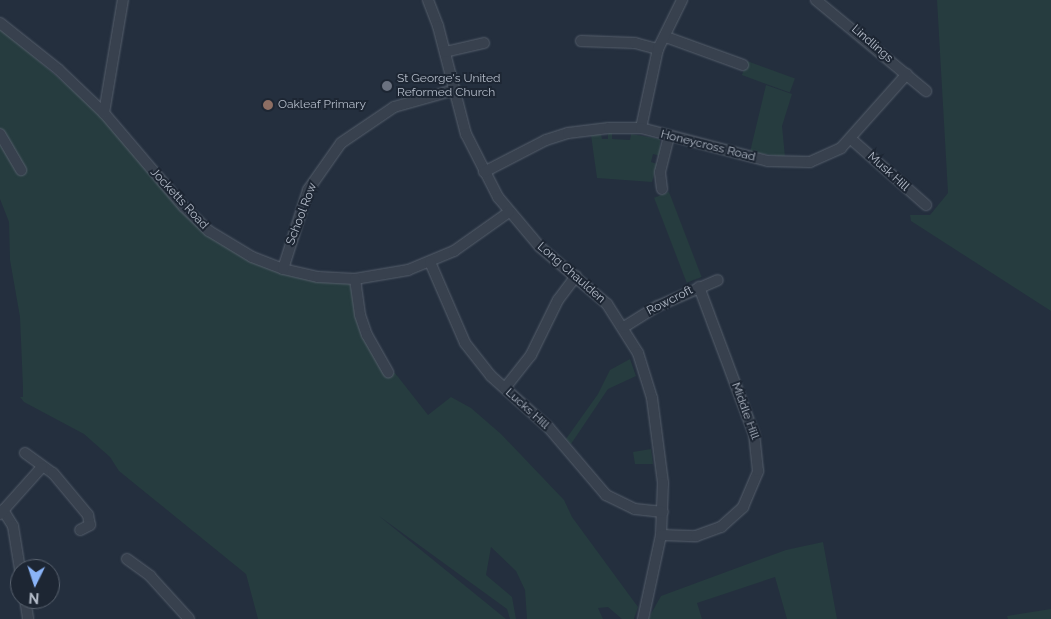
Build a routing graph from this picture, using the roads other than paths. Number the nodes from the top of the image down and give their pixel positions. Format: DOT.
graph roads {
  1 [pos="123,0"];
  2 [pos="428,0"];
  3 [pos="682,0"];
  4 [pos="818,1"];
  5 [pos="0,23"];
  6 [pos="666,37"];
  7 [pos="581,41"];
  8 [pos="484,44"];
  9 [pos="658,49"];
  10 [pos="445,52"];
  11 [pos="743,65"];
  12 [pos="907,74"];
  13 [pos="454,90"];
  14 [pos="926,91"];
  15 [pos="104,113"];
  16 [pos="641,128"];
  17 [pos="0,134"];
  18 [pos="670,136"];
  19 [pos="851,139"];
  20 [pos="21,170"];
  21 [pos="484,172"];
  22 [pos="662,189"];
  23 [pos="926,205"];
  24 [pos="509,212"];
  25 [pos="430,262"];
  26 [pos="283,269"];
  27 [pos="576,276"];
  28 [pos="356,279"];
  29 [pos="718,280"];
  30 [pos="699,287"];
  31 [pos="624,327"];
  32 [pos="388,372"];
  33 [pos="504,388"];
  34 [pos="25,454"];
  35 [pos="42,467"];
  36 [pos="2,512"];
  37 [pos="663,512"];
  38 [pos="80,530"];
  39 [pos="661,535"];
  40 [pos="18,559"];
  41 [pos="127,559"];
  42 [pos="189,619"];
  43 [pos="643,619"];
  1 -- 15 [label="street"];
  2 -- 10 [label="street, Long Chaulden"];
  3 -- 6 [label="street"];
  4 -- 12 [label="street, Lindlings"];
  5 -- 15 [label="street, Jocketts Road"];
  6 -- 9 [label="street"];
  6 -- 11 [label="street"];
  7 -- 9 [label="street"];
  8 -- 10 [label="street"];
  9 -- 16 [label="street"];
  10 -- 13 [label="street, Long Chaulden"];
  12 -- 14 [label="street, Lindlings"];
  12 -- 19 [label="street, Honeycross Road"];
  13 -- 21 [label="street, Long Chaulden"];
  13 -- 26 [label="street, School Row"];
  15 -- 26 [label="street, Jocketts Road"];
  16 -- 18 [label="street, Honeycross Road"];
  16 -- 21 [label="street, Honeycross Road"];
  17 -- 20 [label="street"];
  18 -- 19 [label="street, Honeycross Road"];
  18 -- 22 [label="street"];
  19 -- 23 [label="street, Musk Hill"];
  21 -- 24 [label="street, Long Chaulden"];
  24 -- 25 [label="street, Jocketts Road"];
  24 -- 27 [label="street, Long Chaulden"];
  25 -- 28 [label="street, Jocketts Road"];
  25 -- 33 [label="street, Lucks Hill"];
  26 -- 28 [label="street, Jocketts Road"];
  27 -- 31 [label="street, Long Chaulden"];
  27 -- 33 [label="street"];
  28 -- 32 [label="street"];
  29 -- 30 [label="street, Rowcroft"];
  30 -- 31 [label="street, Rowcroft"];
  30 -- 39 [label="street, Middle Hill"];
  31 -- 37 [label="street, Long Chaulden"];
  33 -- 37 [label="street, Lucks Hill"];
  34 -- 35 [label="street"];
  35 -- 36 [label="street"];
  35 -- 38 [label="street"];
  36 -- 40 [label="street"];
  37 -- 39 [label="street, Long Chaulden"];
  39 -- 43 [label="street, Long Chaulden"];
  41 -- 42 [label="street"];
}
